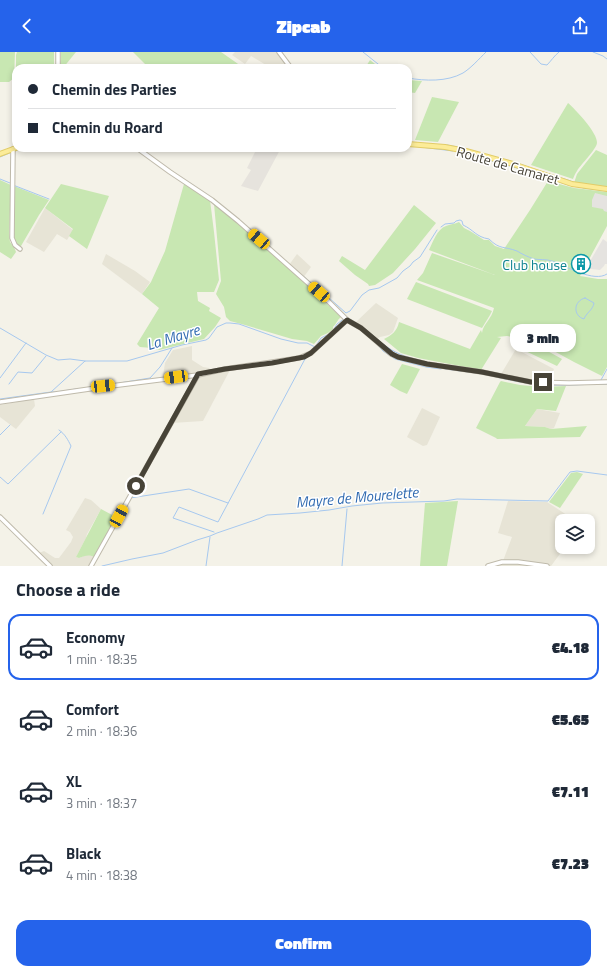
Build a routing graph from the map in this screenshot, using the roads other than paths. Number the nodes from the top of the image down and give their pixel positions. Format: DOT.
graph roads {
  1 [pos="58,52"];
  2 [pos="279,52"];
  3 [pos="58,64"];
  4 [pos="288,64"];
  5 [pos="412,144"];
  6 [pos="12,150"];
  7 [pos="14,152"];
  8 [pos="142,152"];
  9 [pos="0,154"];
  10 [pos="607,189"];
  11 [pos="20,249"];
  12 [pos="347,320"];
  13 [pos="198,374"];
  14 [pos="607,382"];
  15 [pos="0,402"];
  16 [pos="0,517"];
  17 [pos="50,566"];
  18 [pos="91,566"];
  19 [pos="488,566"];
  20 [pos="547,566"];
  1 -- 3 [label="street"];
  2 -- 4 [label="street"];
  5 -- 10 [label="main road, Route de Camaret"];
  6 -- 9 [label="main road"];
  7 -- 11 [label="street"];
  8 -- 12 [label="street"];
  12 -- 13 [label="street"];
  12 -- 14 [label="street"];
  13 -- 15 [label="street"];
  13 -- 18 [label="street"];
  16 -- 17 [label="street"];
  19 -- 20 [label="street"];
}
